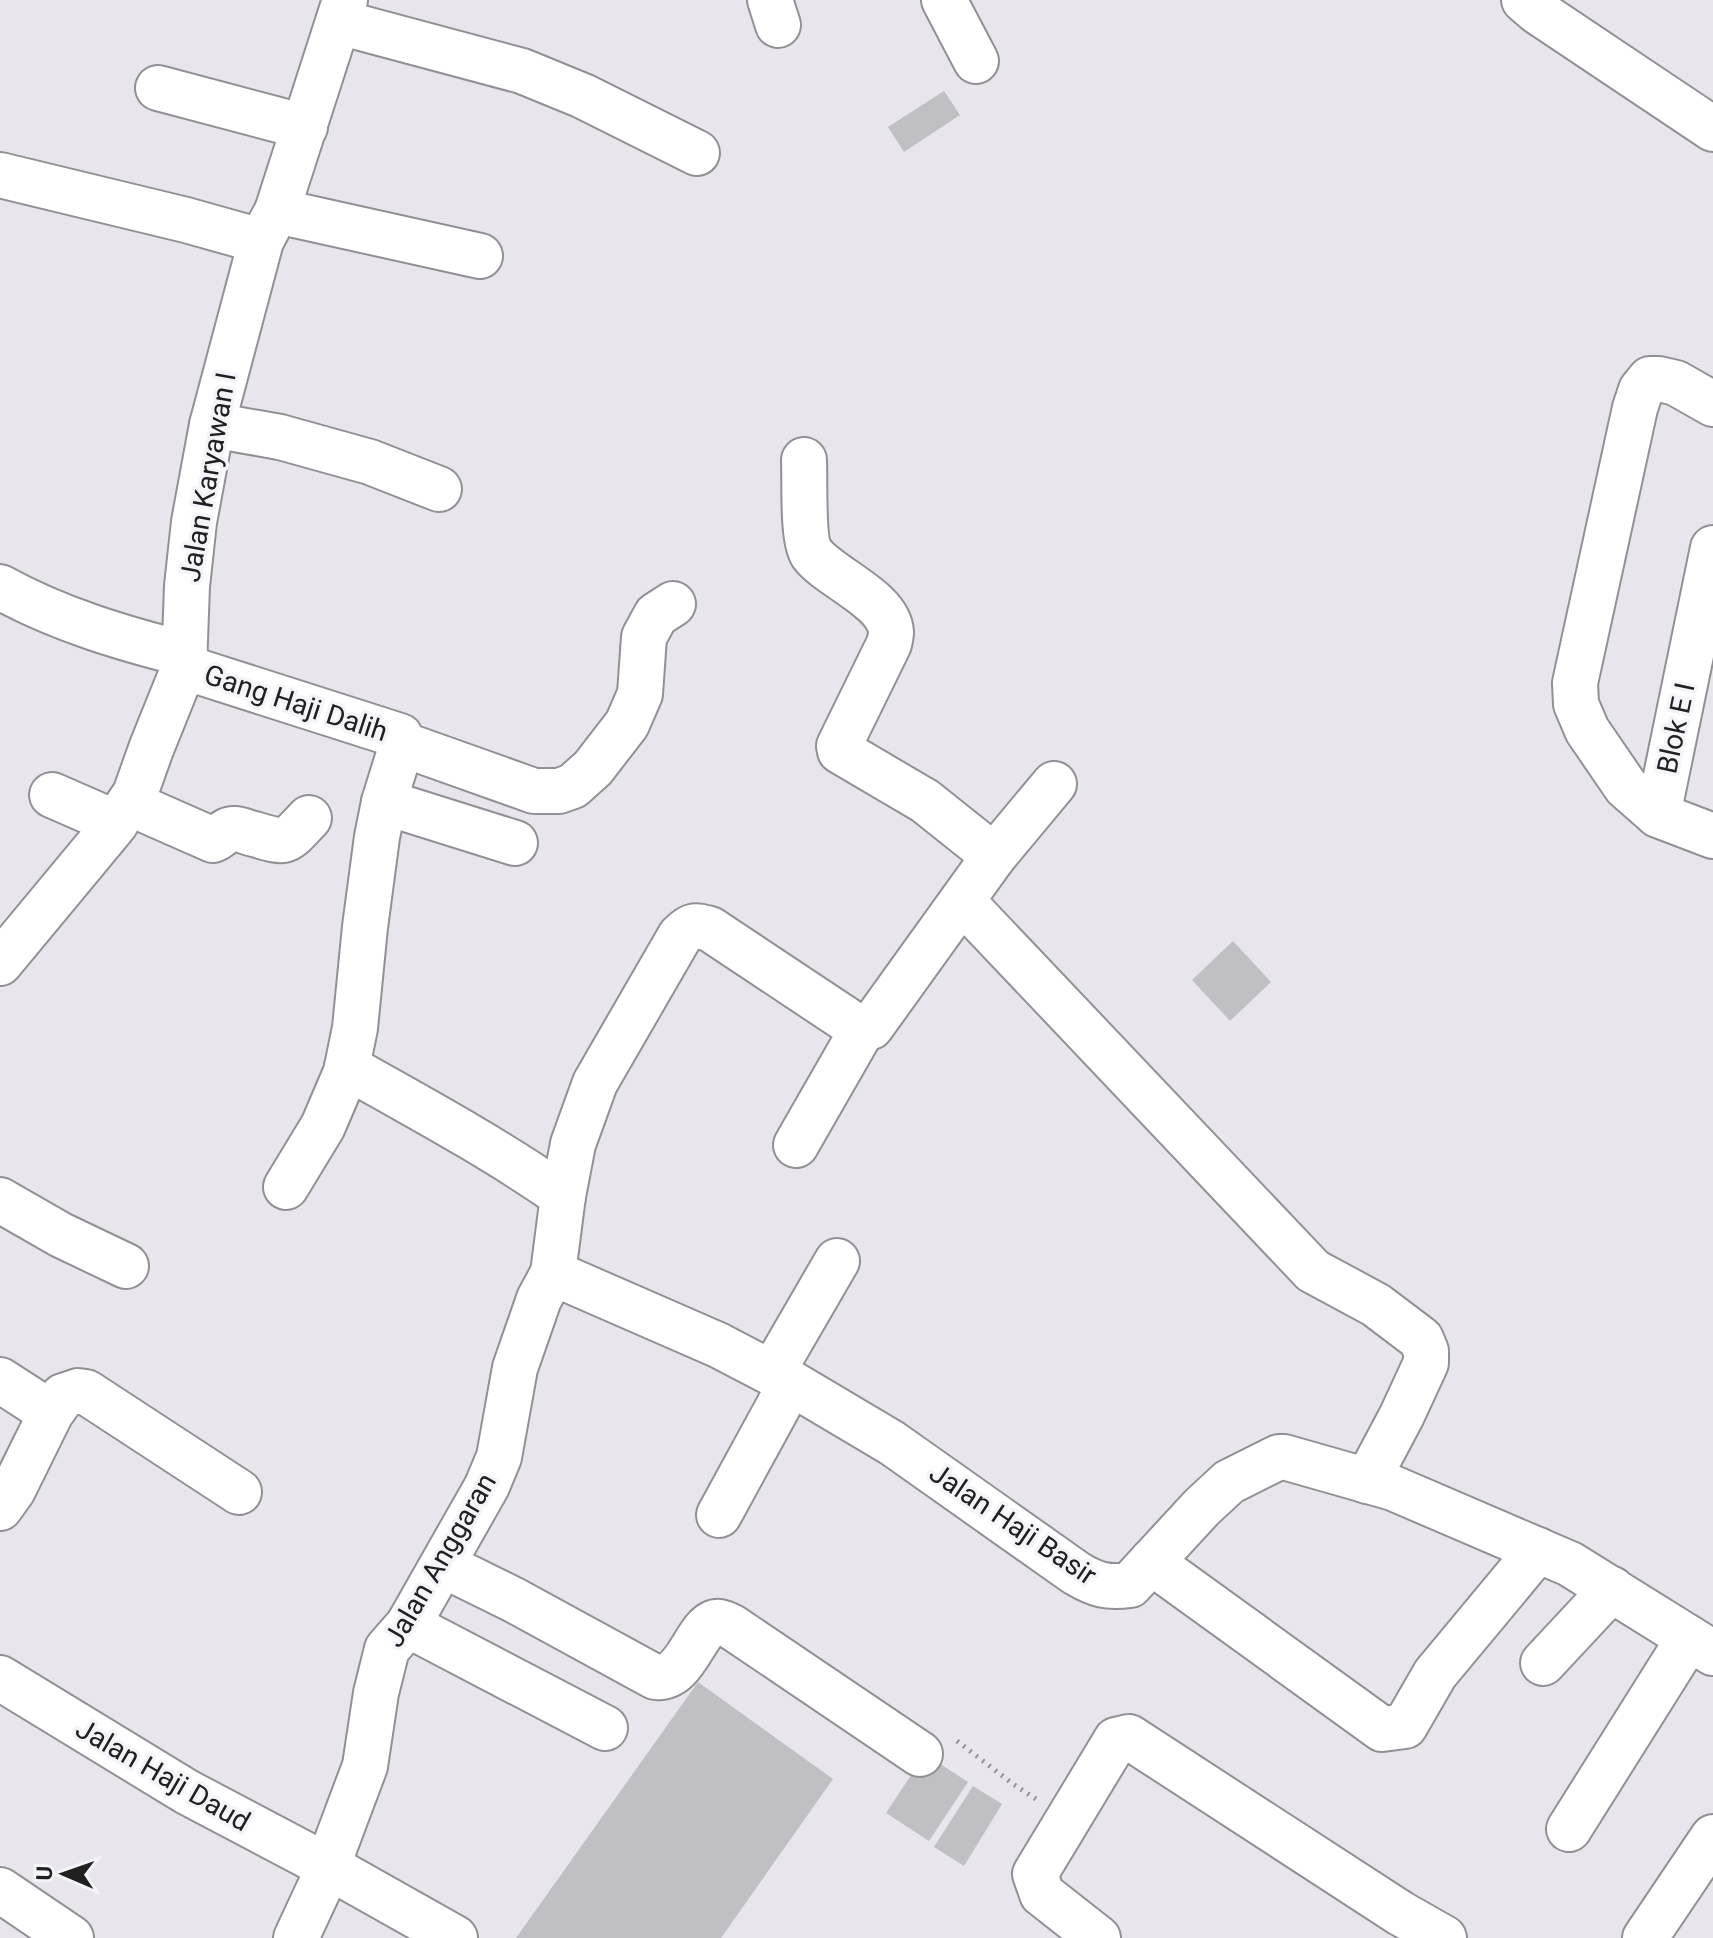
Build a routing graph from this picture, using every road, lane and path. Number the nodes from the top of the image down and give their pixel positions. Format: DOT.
graph roads {
  1 [pos="944,0"];
  2 [pos="1524,0"];
  3 [pos="342,11"];
  4 [pos="976,61"];
  5 [pos="158,88"];
  6 [pos="305,127"];
  7 [pos="1713,129"];
  8 [pos="697,153"];
  9 [pos="0,175"];
  10 [pos="269,226"];
  11 [pos="480,256"];
  12 [pos="1713,404"];
  13 [pos="212,425"];
  14 [pos="804,460"];
  15 [pos="439,489"];
  16 [pos="1713,548"];
  17 [pos="0,587"];
  18 [pos="673,604"];
  19 [pos="184,661"];
  20 [pos="402,744"];
  21 [pos="1054,784"];
  22 [pos="52,795"];
  23 [pos="384,802"];
  24 [pos="122,813"];
  25 [pos="1658,815"];
  26 [pos="309,818"];
  27 [pos="1713,836"];
  28 [pos="515,843"];
  29 [pos="994,856"];
  30 [pos="962,901"];
  31 [pos="5,949"];
  32 [pos="862,1030"];
  33 [pos="347,1067"];
  34 [pos="796,1145"];
  35 [pos="286,1187"];
  36 [pos="563,1196"];
  37 [pos="0,1200"];
  38 [pos="837,1261"];
  39 [pos="126,1266"];
  40 [pos="553,1273"];
  41 [pos="781,1378"];
  42 [pos="0,1380"];
  43 [pos="51,1413"];
  44 [pos="1367,1481"];
  45 [pos="239,1492"];
  46 [pos="0,1508"];
  47 [pos="719,1515"];
  48 [pos="1538,1550"];
  49 [pos="1151,1562"];
  50 [pos="443,1565"];
  51 [pos="1612,1589"];
  52 [pos="408,1625"];
  53 [pos="1701,1645"];
  54 [pos="1543,1663"];
  55 [pos="0,1678"];
  56 [pos="605,1728"];
  57 [pos="934,1743"];
  58 [pos="1013,1784"];
  59 [pos="1569,1829"];
  60 [pos="1713,1837"];
  61 [pos="329,1867"];
  62 [pos="0,1890"];
  63 [pos="1392,1925"];
  64 [pos="71,1938"];
  65 [pos="296,1938"];
  66 [pos="455,1938"];
  67 [pos="1098,1938"];
  68 [pos="1444,1938"];
  69 [pos="1645,1938"];
  1 -- 4 [label="street"];
  2 -- 7 [label="street"];
  3 -- 6 [label="street, Jalan Karyawan I"];
  3 -- 8 [label="street"];
  5 -- 6 [label="street"];
  6 -- 10 [label="street, Jalan Karyawan I"];
  9 -- 10 [label="street"];
  10 -- 11 [label="street"];
  10 -- 13 [label="street, Jalan Karyawan I"];
  12 -- 25 [label="street"];
  13 -- 15 [label="street"];
  13 -- 19 [label="street, Jalan Karyawan I"];
  14 -- 29 [label="street"];
  16 -- 25 [label="street, Blok E I"];
  17 -- 19 [label="street"];
  18 -- 20 [label="street"];
  19 -- 20 [label="street, Gang Haji Dalih"];
  19 -- 24 [label="street, Jalan Karyawan I"];
  20 -- 23 [label="street"];
  21 -- 29 [label="street"];
  22 -- 24 [label="street"];
  23 -- 28 [label="street"];
  23 -- 33 [label="street"];
  24 -- 26 [label="street"];
  24 -- 31 [label="street, Jalan Karyawan I"];
  25 -- 27 [label="street"];
  29 -- 30 [label="street"];
  30 -- 32 [label="street"];
  30 -- 44 [label="street"];
  32 -- 34 [label="street"];
  32 -- 36 [label="street, Jalan Anggaran"];
  33 -- 35 [label="street"];
  33 -- 36 [label="street"];
  36 -- 40 [label="street, Jalan Anggaran"];
  37 -- 39 [label="street"];
  38 -- 41 [label="street"];
  40 -- 41 [label="street, Jalan Haji Basir"];
  40 -- 50 [label="street, Jalan Anggaran"];
  41 -- 47 [label="street"];
  41 -- 49 [label="street, Jalan Haji Basir"];
  42 -- 43 [label="street"];
  43 -- 45 [label="street"];
  43 -- 46 [label="street"];
  44 -- 48 [label="street, Jalan Haji Basir"];
  44 -- 49 [label="street, Jalan Haji Basir"];
  48 -- 49 [label="street"];
  48 -- 51 [label="street, Jalan Haji Basir"];
  50 -- 52 [label="street, Jalan Anggaran"];
  50 -- 57 [label="street"];
  51 -- 53 [label="street, Jalan Haji Basir"];
  51 -- 54 [label="street"];
  52 -- 56 [label="street"];
  52 -- 61 [label="street, Jalan Anggaran"];
  53 -- 59 [label="street"];
  55 -- 61 [label="street, Jalan Haji Daud"];
  57 -- 58 [label="path"];
  60 -- 69 [label="street"];
  61 -- 65 [label="street, Jalan Anggaran"];
  61 -- 66 [label="street, Jalan Haji Daud"];
  62 -- 64 [label="street"];
  63 -- 67 [label="street"];
  63 -- 68 [label="street"];
}
